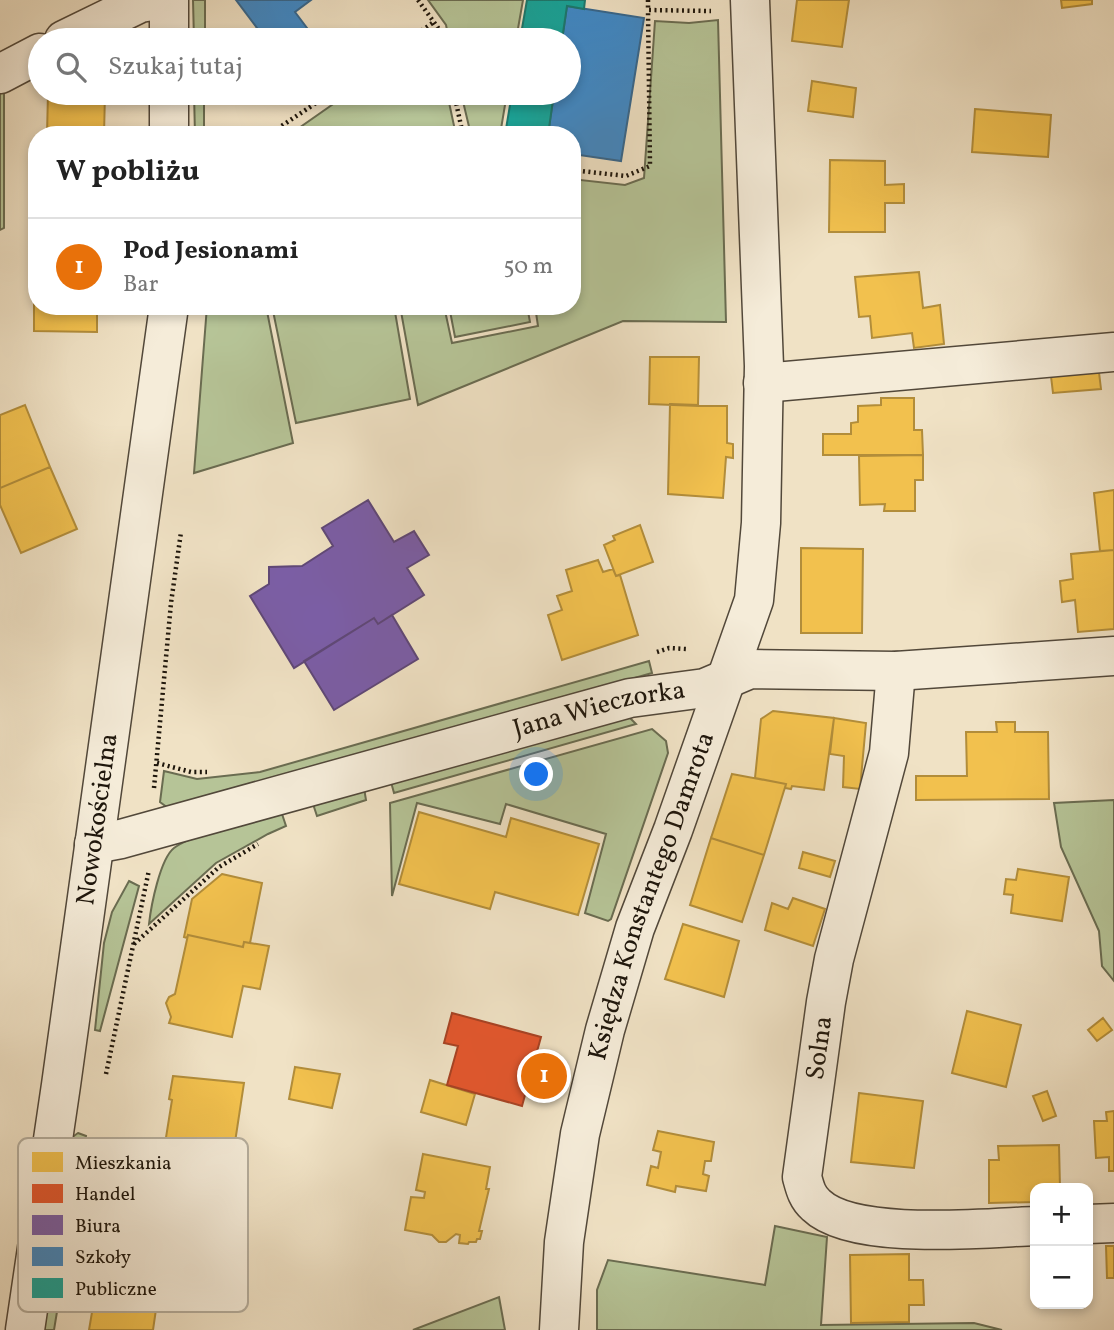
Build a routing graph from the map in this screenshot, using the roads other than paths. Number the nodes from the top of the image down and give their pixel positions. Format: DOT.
graph roads {
  1 [pos="158,0"];
  2 [pos="169,0"];
  3 [pos="750,0"];
  4 [pos="89,28"];
  5 [pos="169,28"];
  6 [pos="28,59"];
  7 [pos="0,74"];
  8 [pos="169,105"];
  9 [pos="169,126"];
  10 [pos="168,315"];
  11 [pos="1114,352"];
  12 [pos="763,383"];
  13 [pos="1114,656"];
  14 [pos="896,671"];
  15 [pos="726,679"];
  16 [pos="94,844"];
  17 [pos="52,1138"];
  18 [pos="1114,1223"];
  19 [pos="1093,1224"];
  20 [pos="1030,1226"];
  21 [pos="28,1312"];
  22 [pos="25,1330"];
  23 [pos="559,1330"];
  1 -- 4 [label="street"];
  2 -- 5 [label="street"];
  3 -- 12 [label="street, Księdza Konstantego Damrota"];
  6 -- 7 [label="street"];
  8 -- 9 [label="street"];
  10 -- 16 [label="street, Nowokościelna"];
  11 -- 12 [label="street"];
  12 -- 15 [label="street, Księdza Konstantego Damrota"];
  13 -- 14 [label="street, Jana Wieczorka"];
  14 -- 15 [label="street, Jana Wieczorka"];
  14 -- 20 [label="street, Solna"];
  15 -- 16 [label="street, Jana Wieczorka"];
  15 -- 23 [label="street, Księdza Konstantego Damrota"];
  16 -- 17 [label="street, Nowokościelna"];
  18 -- 19 [label="street"];
  21 -- 22 [label="street, Nowokościelna"];
}
